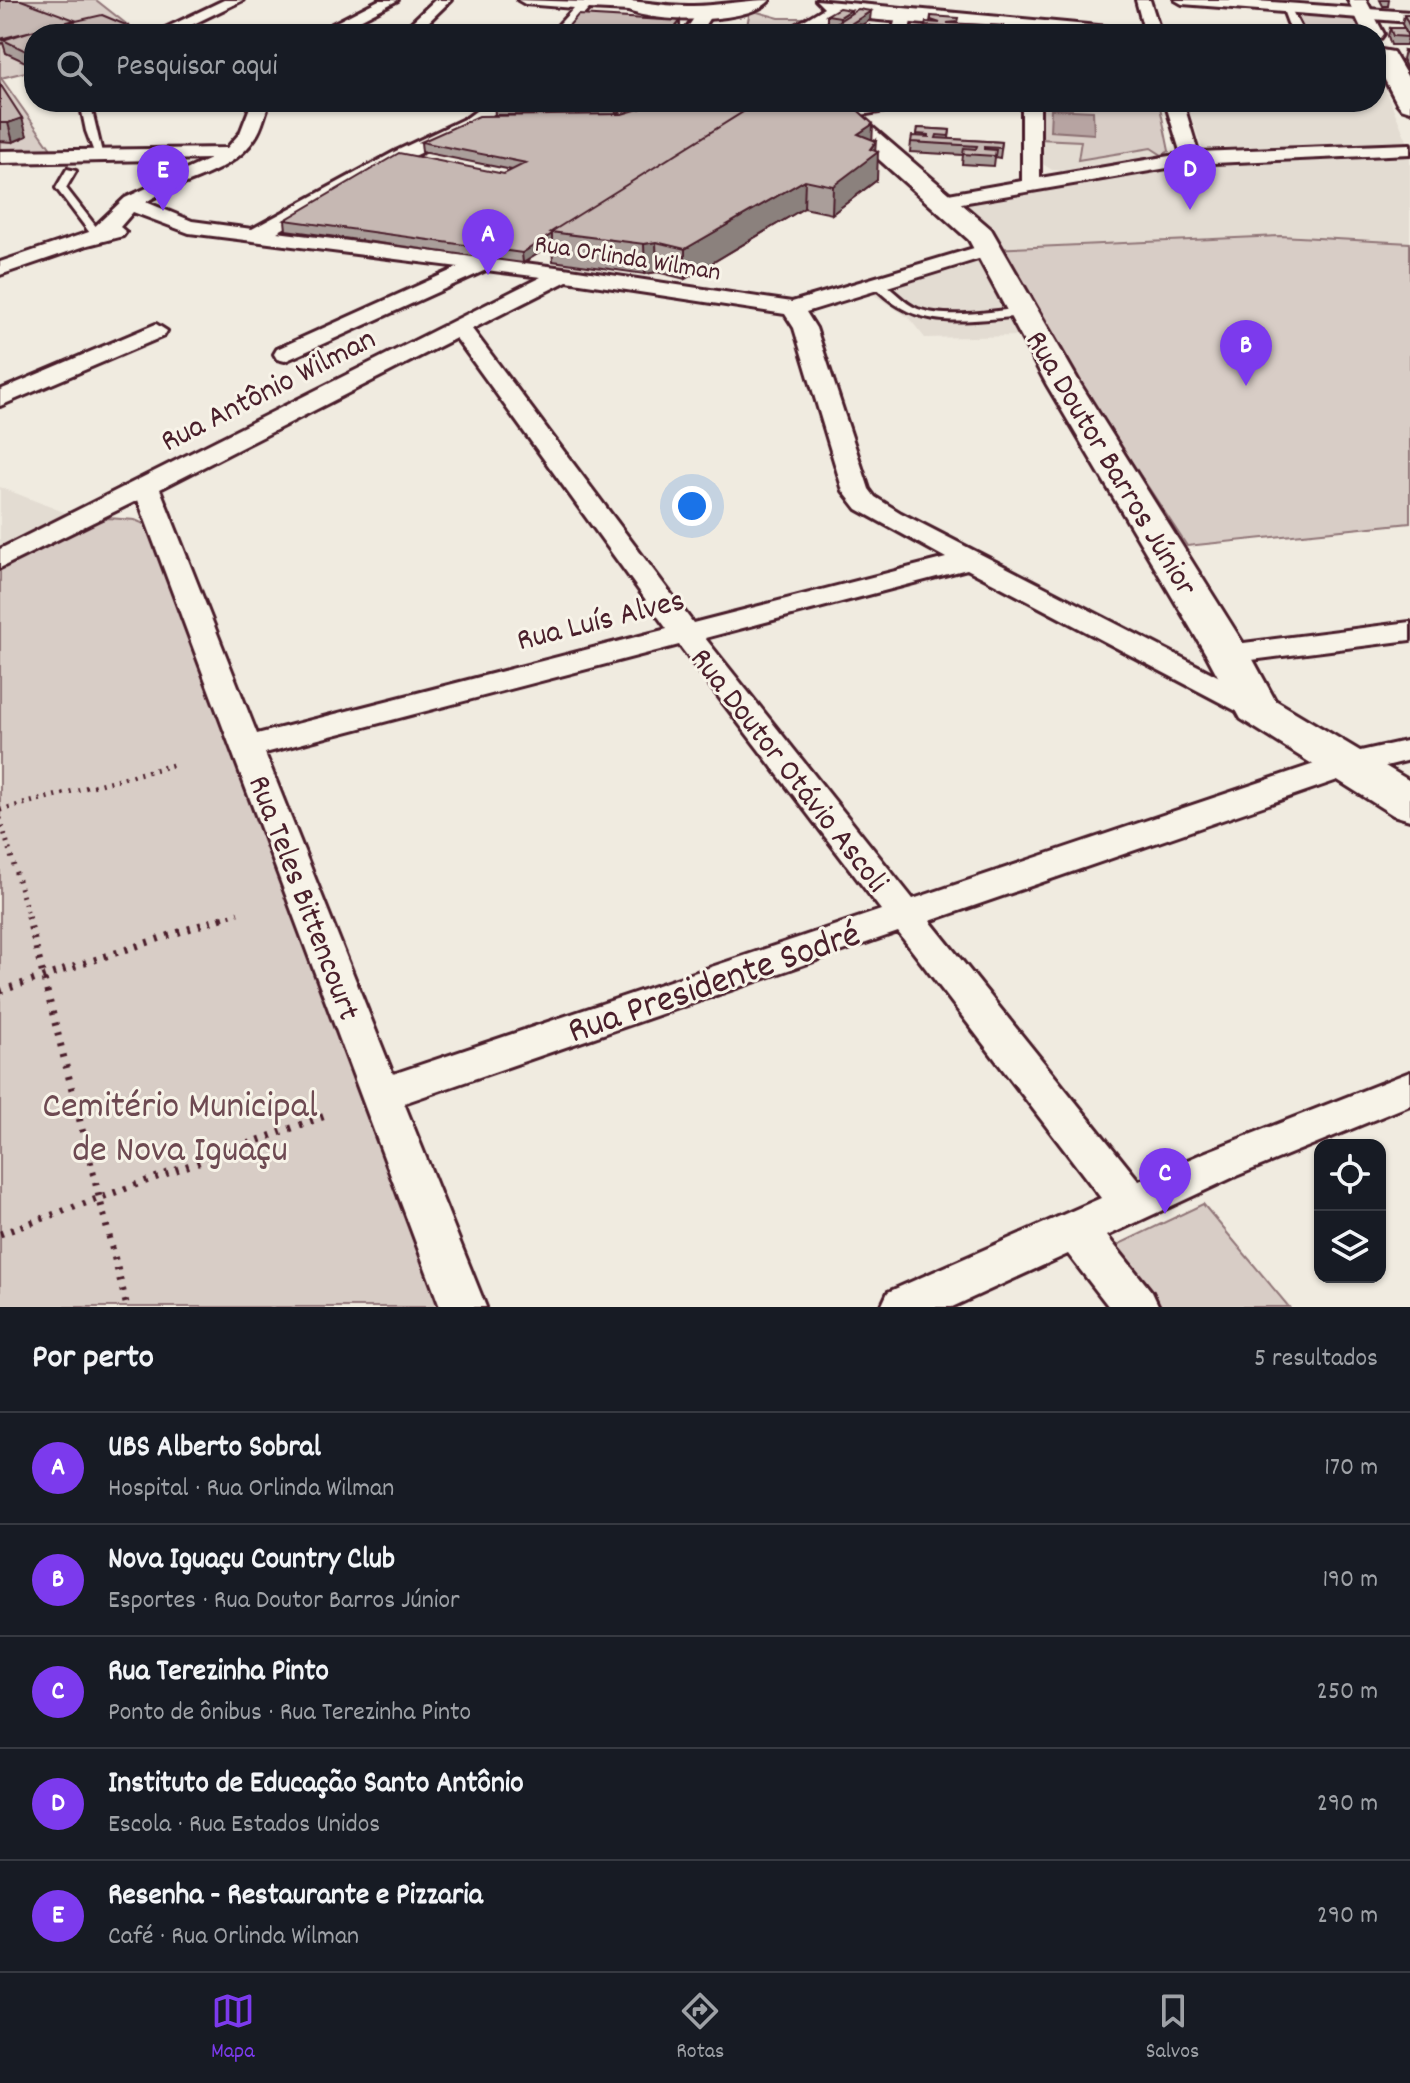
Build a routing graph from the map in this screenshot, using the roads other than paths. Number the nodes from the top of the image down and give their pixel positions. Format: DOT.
graph roads {
  1 [pos="186,0"];
  2 [pos="236,0"];
  3 [pos="391,0"];
  4 [pos="444,0"];
  5 [pos="525,0"];
  6 [pos="609,0"];
  7 [pos="621,0"];
  8 [pos="759,0"];
  9 [pos="827,0"];
  10 [pos="1143,0"];
  11 [pos="1182,0"];
  12 [pos="588,4"];
  13 [pos="1361,7"];
  14 [pos="650,8"];
  15 [pos="1286,9"];
  16 [pos="857,11"];
  17 [pos="205,13"];
  18 [pos="1410,17"];
  19 [pos="695,20"];
  20 [pos="182,24"];
  21 [pos="342,24"];
  22 [pos="418,24"];
  23 [pos="568,24"];
  24 [pos="738,24"];
  25 [pos="744,24"];
  26 [pos="808,24"];
  27 [pos="899,24"];
  28 [pos="1150,24"];
  29 [pos="1293,24"];
  30 [pos="1386,56"];
  31 [pos="1410,103"];
  32 [pos="87,112"];
  33 [pos="257,112"];
  34 [pos="502,112"];
  35 [pos="637,112"];
  36 [pos="840,112"];
  37 [pos="1031,112"];
  38 [pos="1177,112"];
  39 [pos="580,120"];
  40 [pos="1410,149"];
  41 [pos="231,153"];
  42 [pos="100,155"];
  43 [pos="402,155"];
  44 [pos="0,157"];
  45 [pos="1191,158"];
  46 [pos="431,161"];
  47 [pos="71,171"];
  48 [pos="1031,184"];
  49 [pos="944,200"];
  50 [pos="132,202"];
  51 [pos="189,227"];
  52 [pos="258,234"];
  53 [pos="97,235"];
  54 [pos="991,249"];
  55 [pos="562,263"];
  56 [pos="483,264"];
  57 [pos="0,269"];
  58 [pos="878,284"];
  59 [pos="793,309"];
  60 [pos="1024,312"];
  61 [pos="460,328"];
  62 [pos="156,331"];
  63 [pos="285,354"];
  64 [pos="0,399"];
  65 [pos="146,487"];
  66 [pos="0,560"];
  67 [pos="970,560"];
  68 [pos="1410,631"];
  69 [pos="686,634"];
  70 [pos="1228,654"];
  71 [pos="1257,709"];
  72 [pos="248,747"];
  73 [pos="1410,750"];
  74 [pos="1350,764"];
  75 [pos="1410,803"];
  76 [pos="904,914"];
  77 [pos="1410,1088"];
  78 [pos="382,1094"];
  79 [pos="1131,1204"];
  80 [pos="1075,1229"];
  81 [pos="463,1307"];
  82 [pos="904,1307"];
  83 [pos="1136,1307"];
  1 -- 17 [label="street"];
  2 -- 17 [label="street"];
  3 -- 21 [label="street"];
  4 -- 22 [label="street"];
  5 -- 12 [label="street"];
  6 -- 12 [label="street"];
  7 -- 14 [label="main road"];
  8 -- 19 [label="main road"];
  8 -- 25 [label="main road"];
  9 -- 16 [label="main road"];
  10 -- 28 [label="street"];
  11 -- 15 [label="street"];
  12 -- 14 [label="street"];
  12 -- 23 [label="street"];
  13 -- 15 [label="street"];
  13 -- 18 [label="street"];
  14 -- 19 [label="main road"];
  15 -- 29 [label="street"];
  16 -- 26 [label="main road"];
  16 -- 27 [label="main road"];
  17 -- 20 [label="street"];
  19 -- 24 [label="main road"];
  30 -- 31 [label="main road"];
  32 -- 42 [label="lane"];
  33 -- 41 [label="street"];
  34 -- 43 [label="street"];
  35 -- 39 [label="street"];
  36 -- 49 [label="main road, Rua Doutor Barros Júnior"];
  37 -- 48 [label="street"];
  38 -- 45 [label="street"];
  40 -- 45 [label="street"];
  41 -- 42 [label="street"];
  41 -- 50 [label="street"];
  42 -- 44 [label="street"];
  43 -- 46 [label="street"];
  43 -- 52 [label="street"];
  45 -- 48 [label="street"];
  47 -- 53 [label="lane"];
  48 -- 49 [label="street"];
  49 -- 54 [label="main road, Rua Doutor Barros Júnior"];
  50 -- 51 [label="street, Rua Orlinda Wilman"];
  50 -- 53 [label="street"];
  51 -- 52 [label="street, Rua Orlinda Wilman"];
  51 -- 53 [label="street"];
  52 -- 56 [label="street, Rua Orlinda Wilman"];
  53 -- 57 [label="street"];
  54 -- 58 [label="street, Rua Orlinda Wilman"];
  54 -- 60 [label="main road, Rua Doutor Barros Júnior"];
  55 -- 56 [label="street, Rua Orlinda Wilman"];
  55 -- 59 [label="street, Rua Orlinda Wilman"];
  55 -- 61 [label="street, Rua Antônio Wilman"];
  56 -- 63 [label="street"];
  58 -- 59 [label="street, Rua Orlinda Wilman"];
  58 -- 60 [label="lane"];
  59 -- 67 [label="street"];
  60 -- 70 [label="main road, Rua Doutor Barros Júnior"];
  61 -- 65 [label="street, Rua Antônio Wilman"];
  61 -- 69 [label="street, Rua Doutor Otávio Ascoli"];
  62 -- 64 [label="street"];
  65 -- 66 [label="street, Rua Antônio Wilman"];
  65 -- 72 [label="street, Rua Teles Bittencourt"];
  67 -- 69 [label="street, Rua Luís Alves"];
  67 -- 71 [label="street"];
  68 -- 70 [label="street"];
  69 -- 72 [label="street, Rua Luís Alves"];
  69 -- 76 [label="street, Rua Doutor Otávio Ascoli"];
  70 -- 71 [label="main road, Rua Doutor Barros Júnior"];
  71 -- 74 [label="main road"];
  72 -- 78 [label="street, Rua Teles Bittencourt"];
  73 -- 74 [label="street, Rua Presidente Sodré"];
  74 -- 75 [label="main road"];
  74 -- 76 [label="street, Rua Presidente Sodré"];
  76 -- 78 [label="street, Rua Presidente Sodré"];
  76 -- 79 [label="street, Rua Doutor Otávio Ascoli"];
  77 -- 79 [label="street"];
  78 -- 81 [label="street, Rua Teles Bittencourt"];
  79 -- 80 [label="street"];
  80 -- 82 [label="street"];
  80 -- 83 [label="street"];
}
